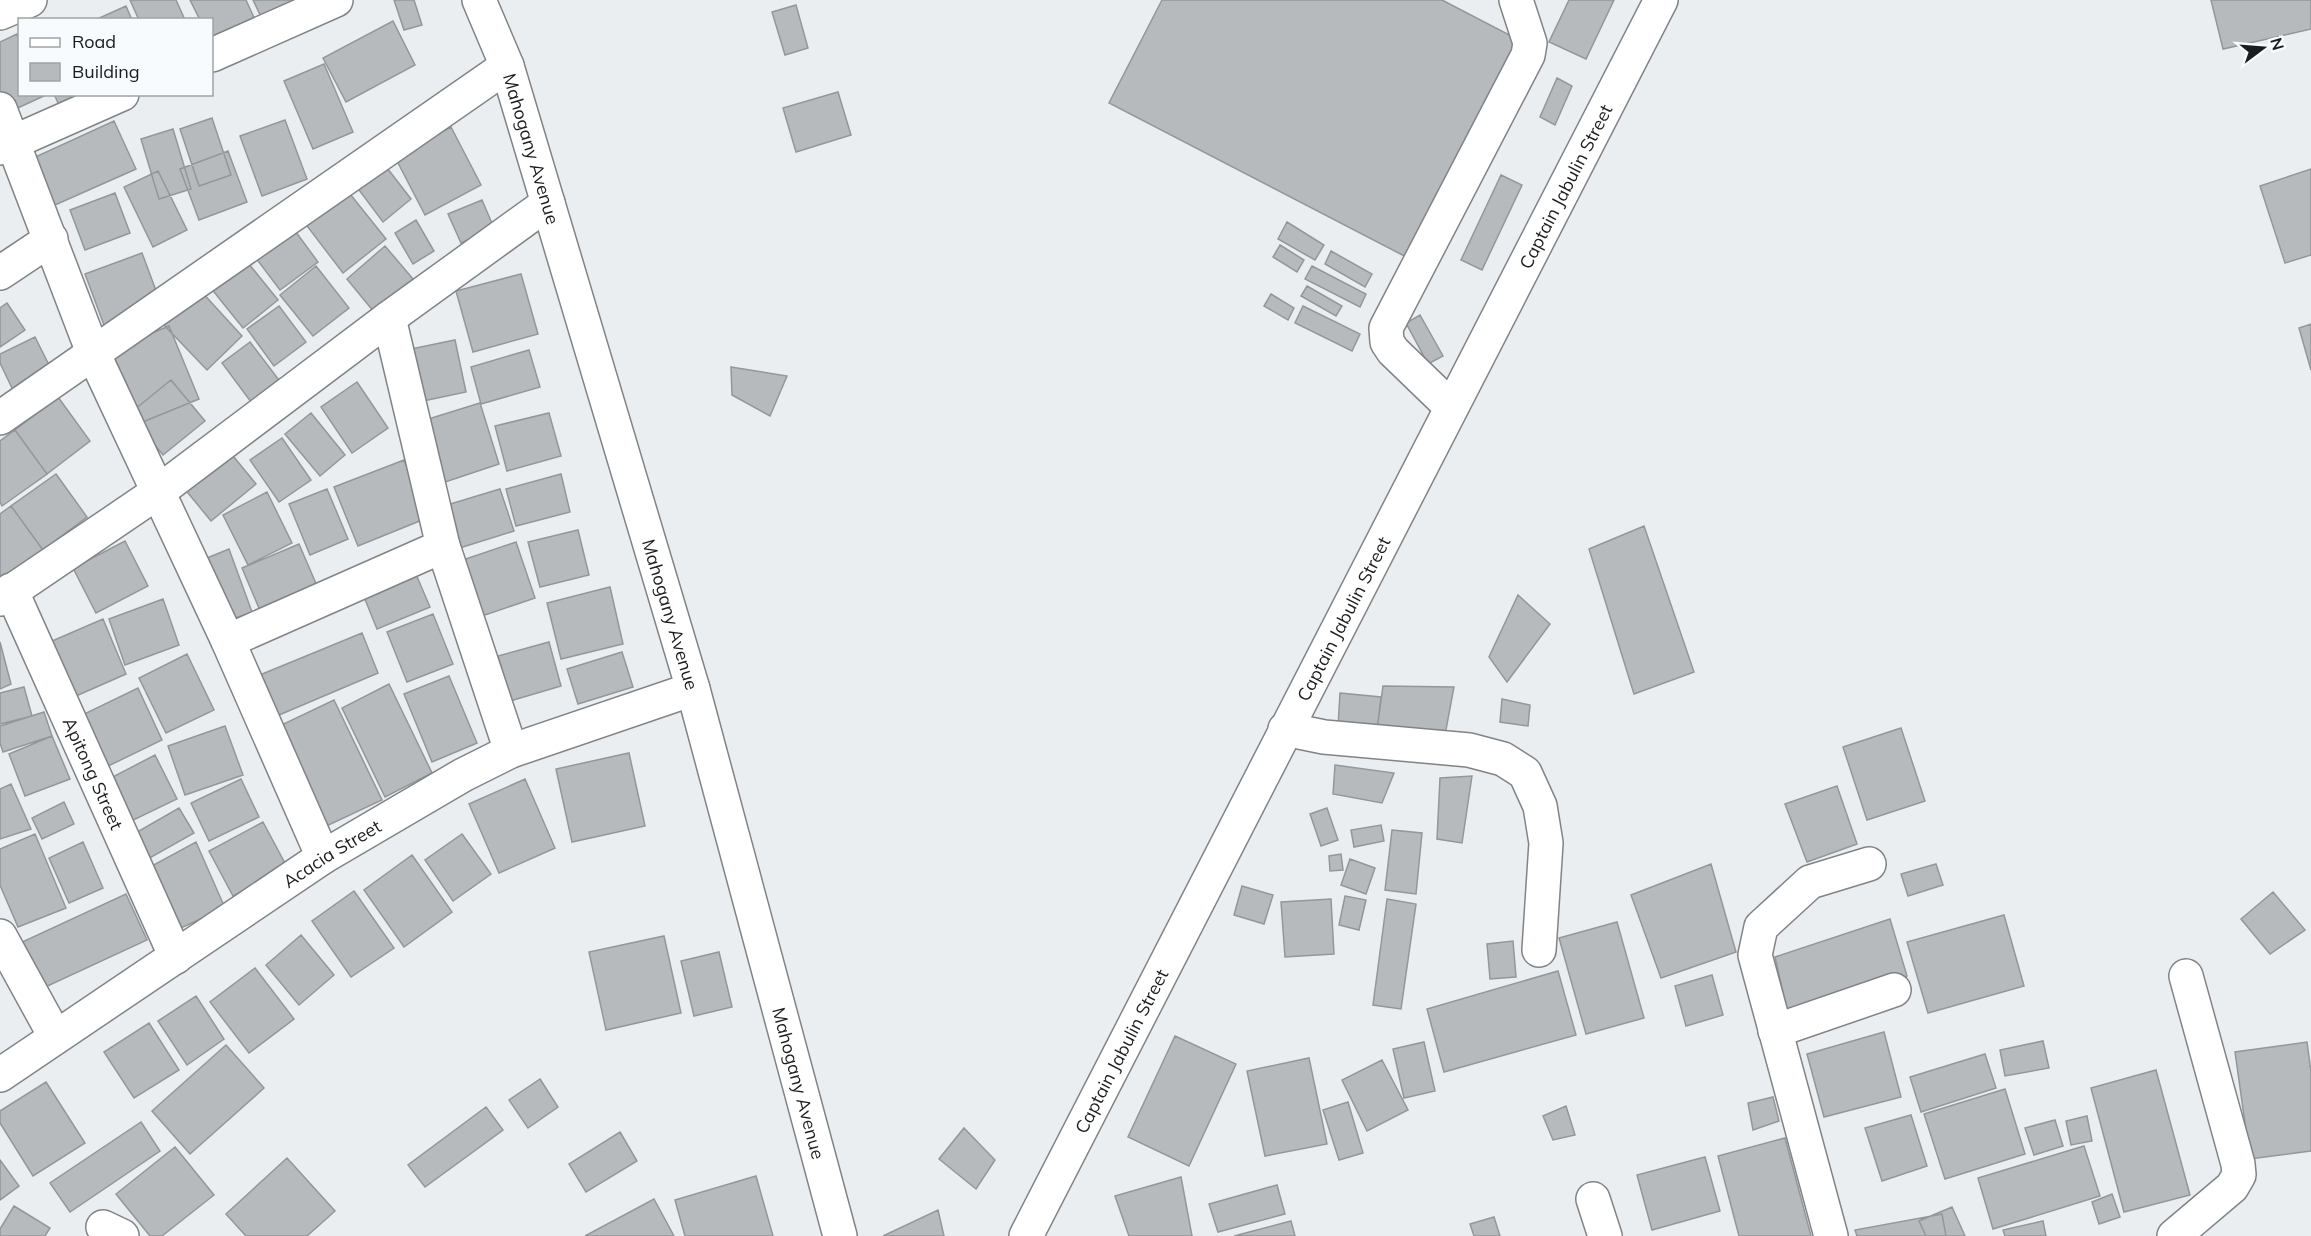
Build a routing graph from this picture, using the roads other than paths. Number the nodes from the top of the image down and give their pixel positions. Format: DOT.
graph roads {
  1 [pos="30,0"];
  2 [pos="336,0"];
  3 [pos="479,0"];
  4 [pos="1516,0"];
  5 [pos="1661,0"];
  6 [pos="0,13"];
  7 [pos="213,55"];
  8 [pos="507,66"];
  9 [pos="117,96"];
  10 [pos="0,109"];
  11 [pos="7,145"];
  12 [pos="548,203"];
  13 [pos="51,239"];
  14 [pos="0,273"];
  15 [pos="390,318"];
  16 [pos="94,354"];
  17 [pos="1451,407"];
  18 [pos="0,418"];
  19 [pos="158,492"];
  20 [pos="443,546"];
  21 [pos="6,595"];
  22 [pos="228,641"];
  23 [pos="693,690"];
  24 [pos="1285,729"];
  25 [pos="511,751"];
  26 [pos="323,857"];
  27 [pos="1869,864"];
  28 [pos="0,936"];
  29 [pos="1539,950"];
  30 [pos="176,957"];
  31 [pos="2186,976"];
  32 [pos="1894,990"];
  33 [pos="1775,1032"];
  34 [pos="55,1036"];
  35 [pos="0,1075"];
  36 [pos="1593,1198"];
  37 [pos="840,1236"];
  38 [pos="1026,1236"];
  39 [pos="1605,1236"];
  40 [pos="1831,1236"];
  41 [pos="2174,1236"];
  1 -- 6 [label="street"];
  2 -- 7 [label="street"];
  3 -- 8 [label="street, Mahogany Avenue"];
  4 -- 17 [label="street"];
  5 -- 17 [label="street, Captain Jabulin Street"];
  8 -- 12 [label="street, Mahogany Avenue"];
  8 -- 16 [label="street"];
  9 -- 11 [label="street"];
  10 -- 11 [label="street"];
  11 -- 13 [label="street"];
  12 -- 15 [label="street"];
  12 -- 23 [label="street, Mahogany Avenue"];
  13 -- 14 [label="street"];
  13 -- 16 [label="street"];
  15 -- 19 [label="street"];
  15 -- 20 [label="street"];
  16 -- 18 [label="street"];
  16 -- 19 [label="street"];
  17 -- 24 [label="street, Captain Jabulin Street"];
  19 -- 21 [label="street"];
  19 -- 22 [label="street"];
  20 -- 22 [label="street"];
  20 -- 25 [label="street"];
  21 -- 30 [label="street, Apitong Street"];
  22 -- 26 [label="street"];
  23 -- 25 [label="street, Acacia Street"];
  23 -- 37 [label="street, Mahogany Avenue"];
  24 -- 29 [label="street"];
  24 -- 38 [label="street, Captain Jabulin Street"];
  25 -- 26 [label="street, Acacia Street"];
  26 -- 30 [label="street, Acacia Street"];
  27 -- 33 [label="street"];
  28 -- 34 [label="street"];
  30 -- 34 [label="street, Acacia Street"];
  31 -- 41 [label="street"];
  32 -- 33 [label="street"];
  33 -- 40 [label="street"];
  34 -- 35 [label="street, Acacia Street"];
  36 -- 39 [label="street"];
}
